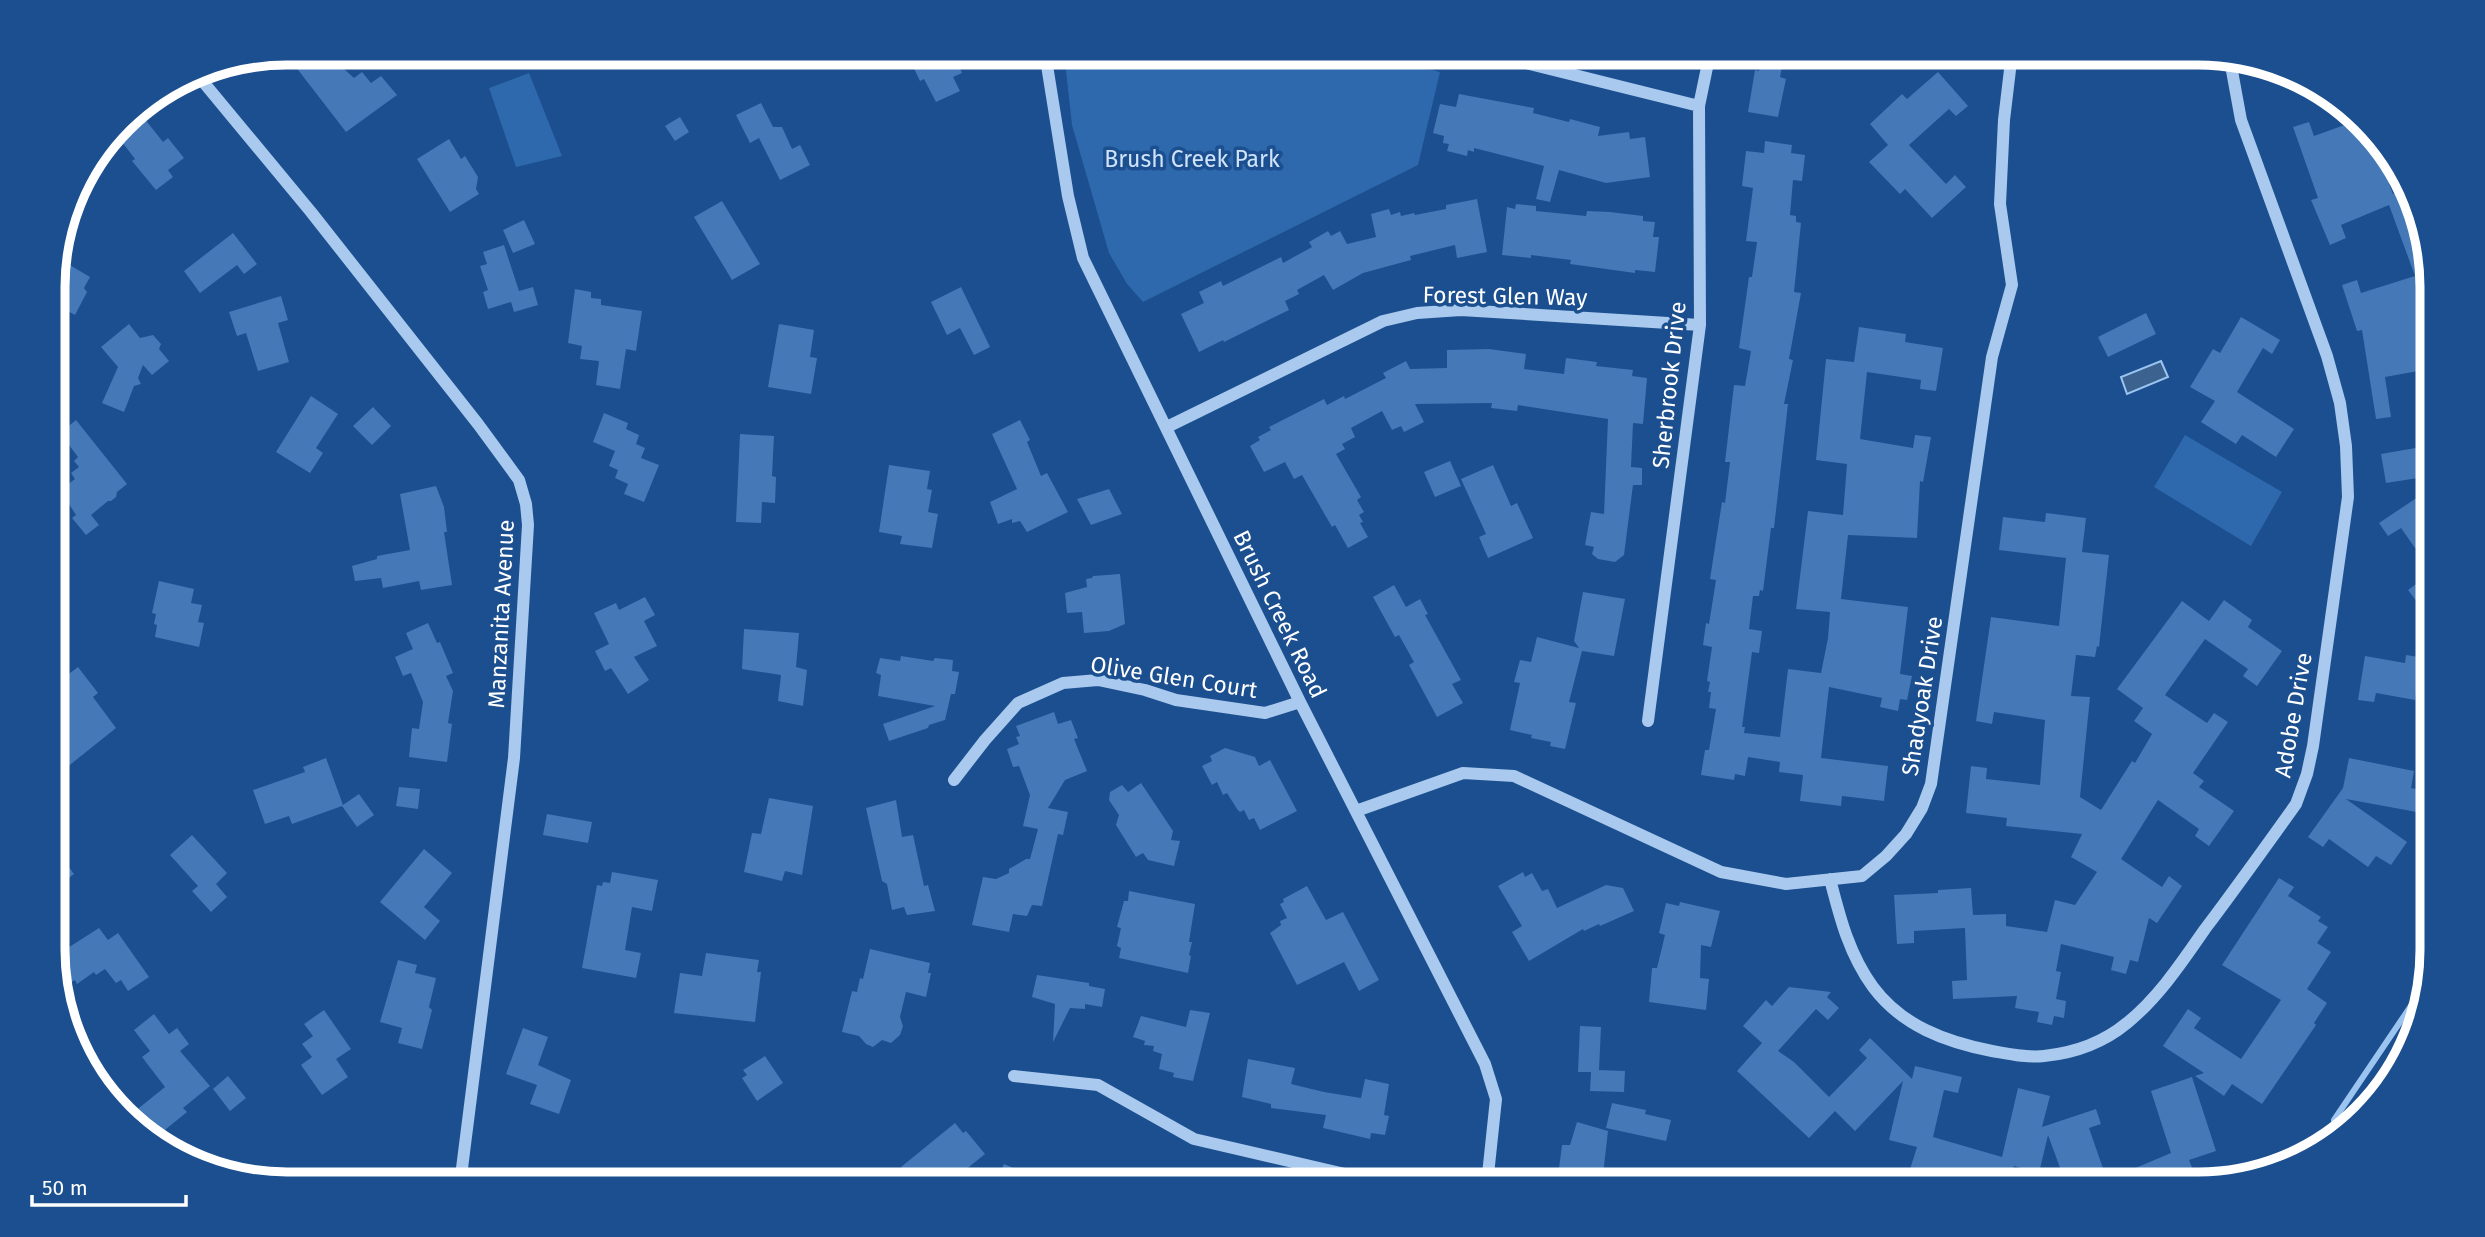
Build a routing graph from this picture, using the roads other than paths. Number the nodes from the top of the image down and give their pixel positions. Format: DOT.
graph roads {
  1 [pos="1047,65"];
  2 [pos="1537,65"];
  3 [pos="1707,65"];
  4 [pos="2010,65"];
  5 [pos="2231,67"];
  6 [pos="203,81"];
  7 [pos="1699,106"];
  8 [pos="1700,325"];
  9 [pos="1167,427"];
  10 [pos="1300,702"];
  11 [pos="1648,722"];
  12 [pos="954,780"];
  13 [pos="1356,811"];
  14 [pos="1830,879"];
  15 [pos="1014,1076"];
  16 [pos="462,1172"];
  17 [pos="1336,1172"];
  18 [pos="1488,1172"];
  1 -- 9 [label="street, Brush Creek Road"];
  2 -- 7 [label="street"];
  3 -- 7 [label="street, Sherbrook Drive"];
  4 -- 14 [label="street, Shadyoak Drive"];
  5 -- 14 [label="street, Adobe Drive"];
  6 -- 16 [label="street, Manzanita Avenue"];
  7 -- 8 [label="street, Sherbrook Drive"];
  8 -- 9 [label="street, Forest Glen Way"];
  8 -- 11 [label="street, Sherbrook Drive"];
  9 -- 10 [label="street, Brush Creek Road"];
  10 -- 12 [label="street, Olive Glen Court"];
  10 -- 13 [label="street, Brush Creek Road"];
  13 -- 14 [label="street, Shadyoak Drive"];
  13 -- 18 [label="street, Brush Creek Road"];
  15 -- 17 [label="street"];
}
